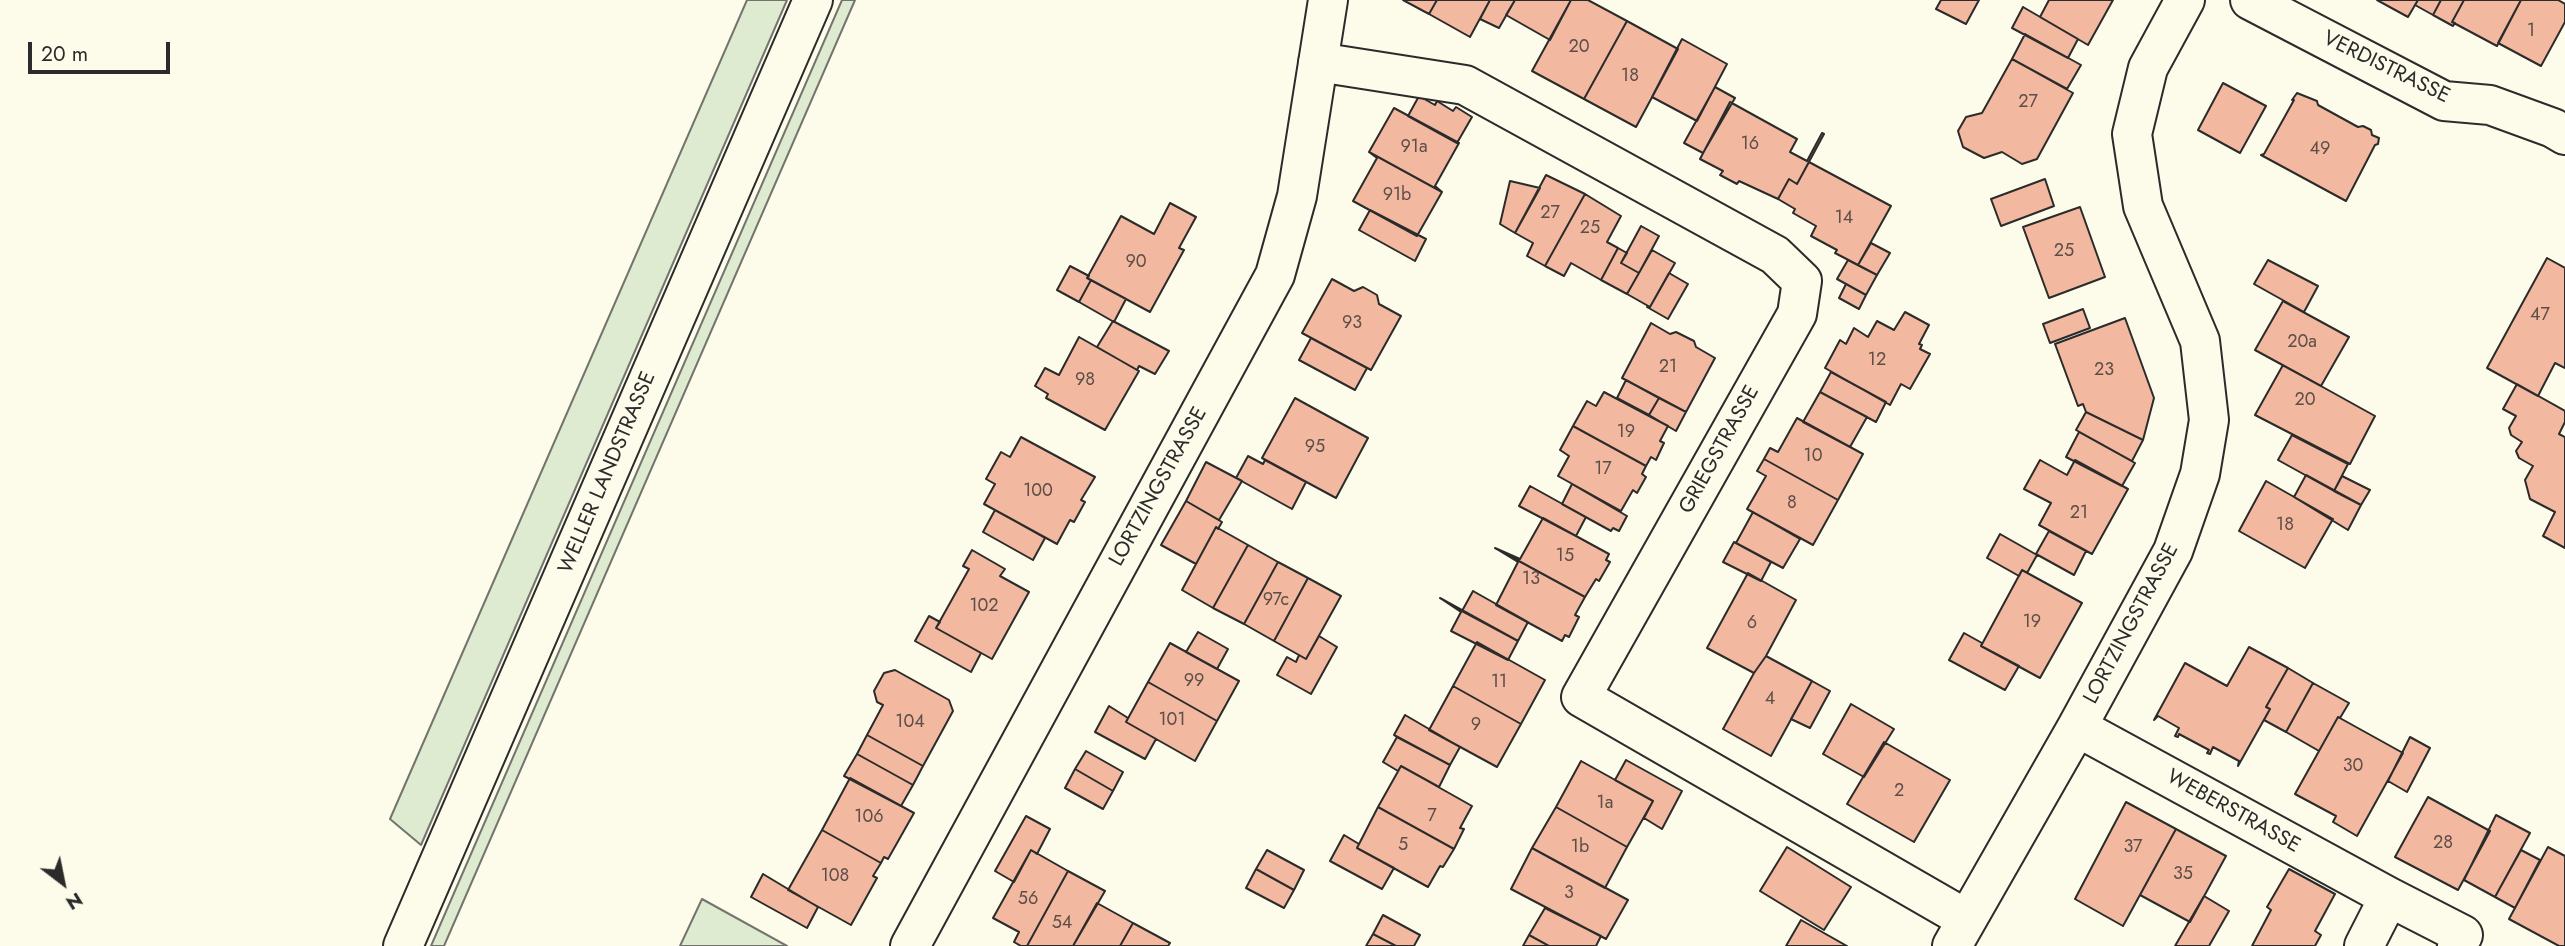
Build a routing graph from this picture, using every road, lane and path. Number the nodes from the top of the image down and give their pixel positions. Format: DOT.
graph roads {
  1 [pos="813,0"];
  2 [pos="1328,0"];
  3 [pos="2185,0"];
  4 [pos="2250,0"];
  5 [pos="1318,62"];
  6 [pos="2561,123"];
  7 [pos="2077,727"];
  8 [pos="2389,897"];
  9 [pos="1959,933"];
  10 [pos="403,946"];
  11 [pos="910,946"];
  12 [pos="2364,946"];
  13 [pos="2457,946"];
  1 -- 10 [label="street, WELLER LANDSTRASSE"];
  2 -- 5 [label="street, LORTZINGSTRASSE"];
  3 -- 7 [label="street, LORTZINGSTRASSE"];
  4 -- 6 [label="street, VERDISTRASSE"];
  5 -- 9 [label="street, GRIEGSTRASSE"];
  5 -- 11 [label="street, LORTZINGSTRASSE"];
  7 -- 8 [label="street, WEBERSTRASSE"];
  7 -- 9 [label="street, LORTZINGSTRASSE"];
  8 -- 12 [label="street"];
  8 -- 13 [label="street, WEBERSTRASSE"];
}
